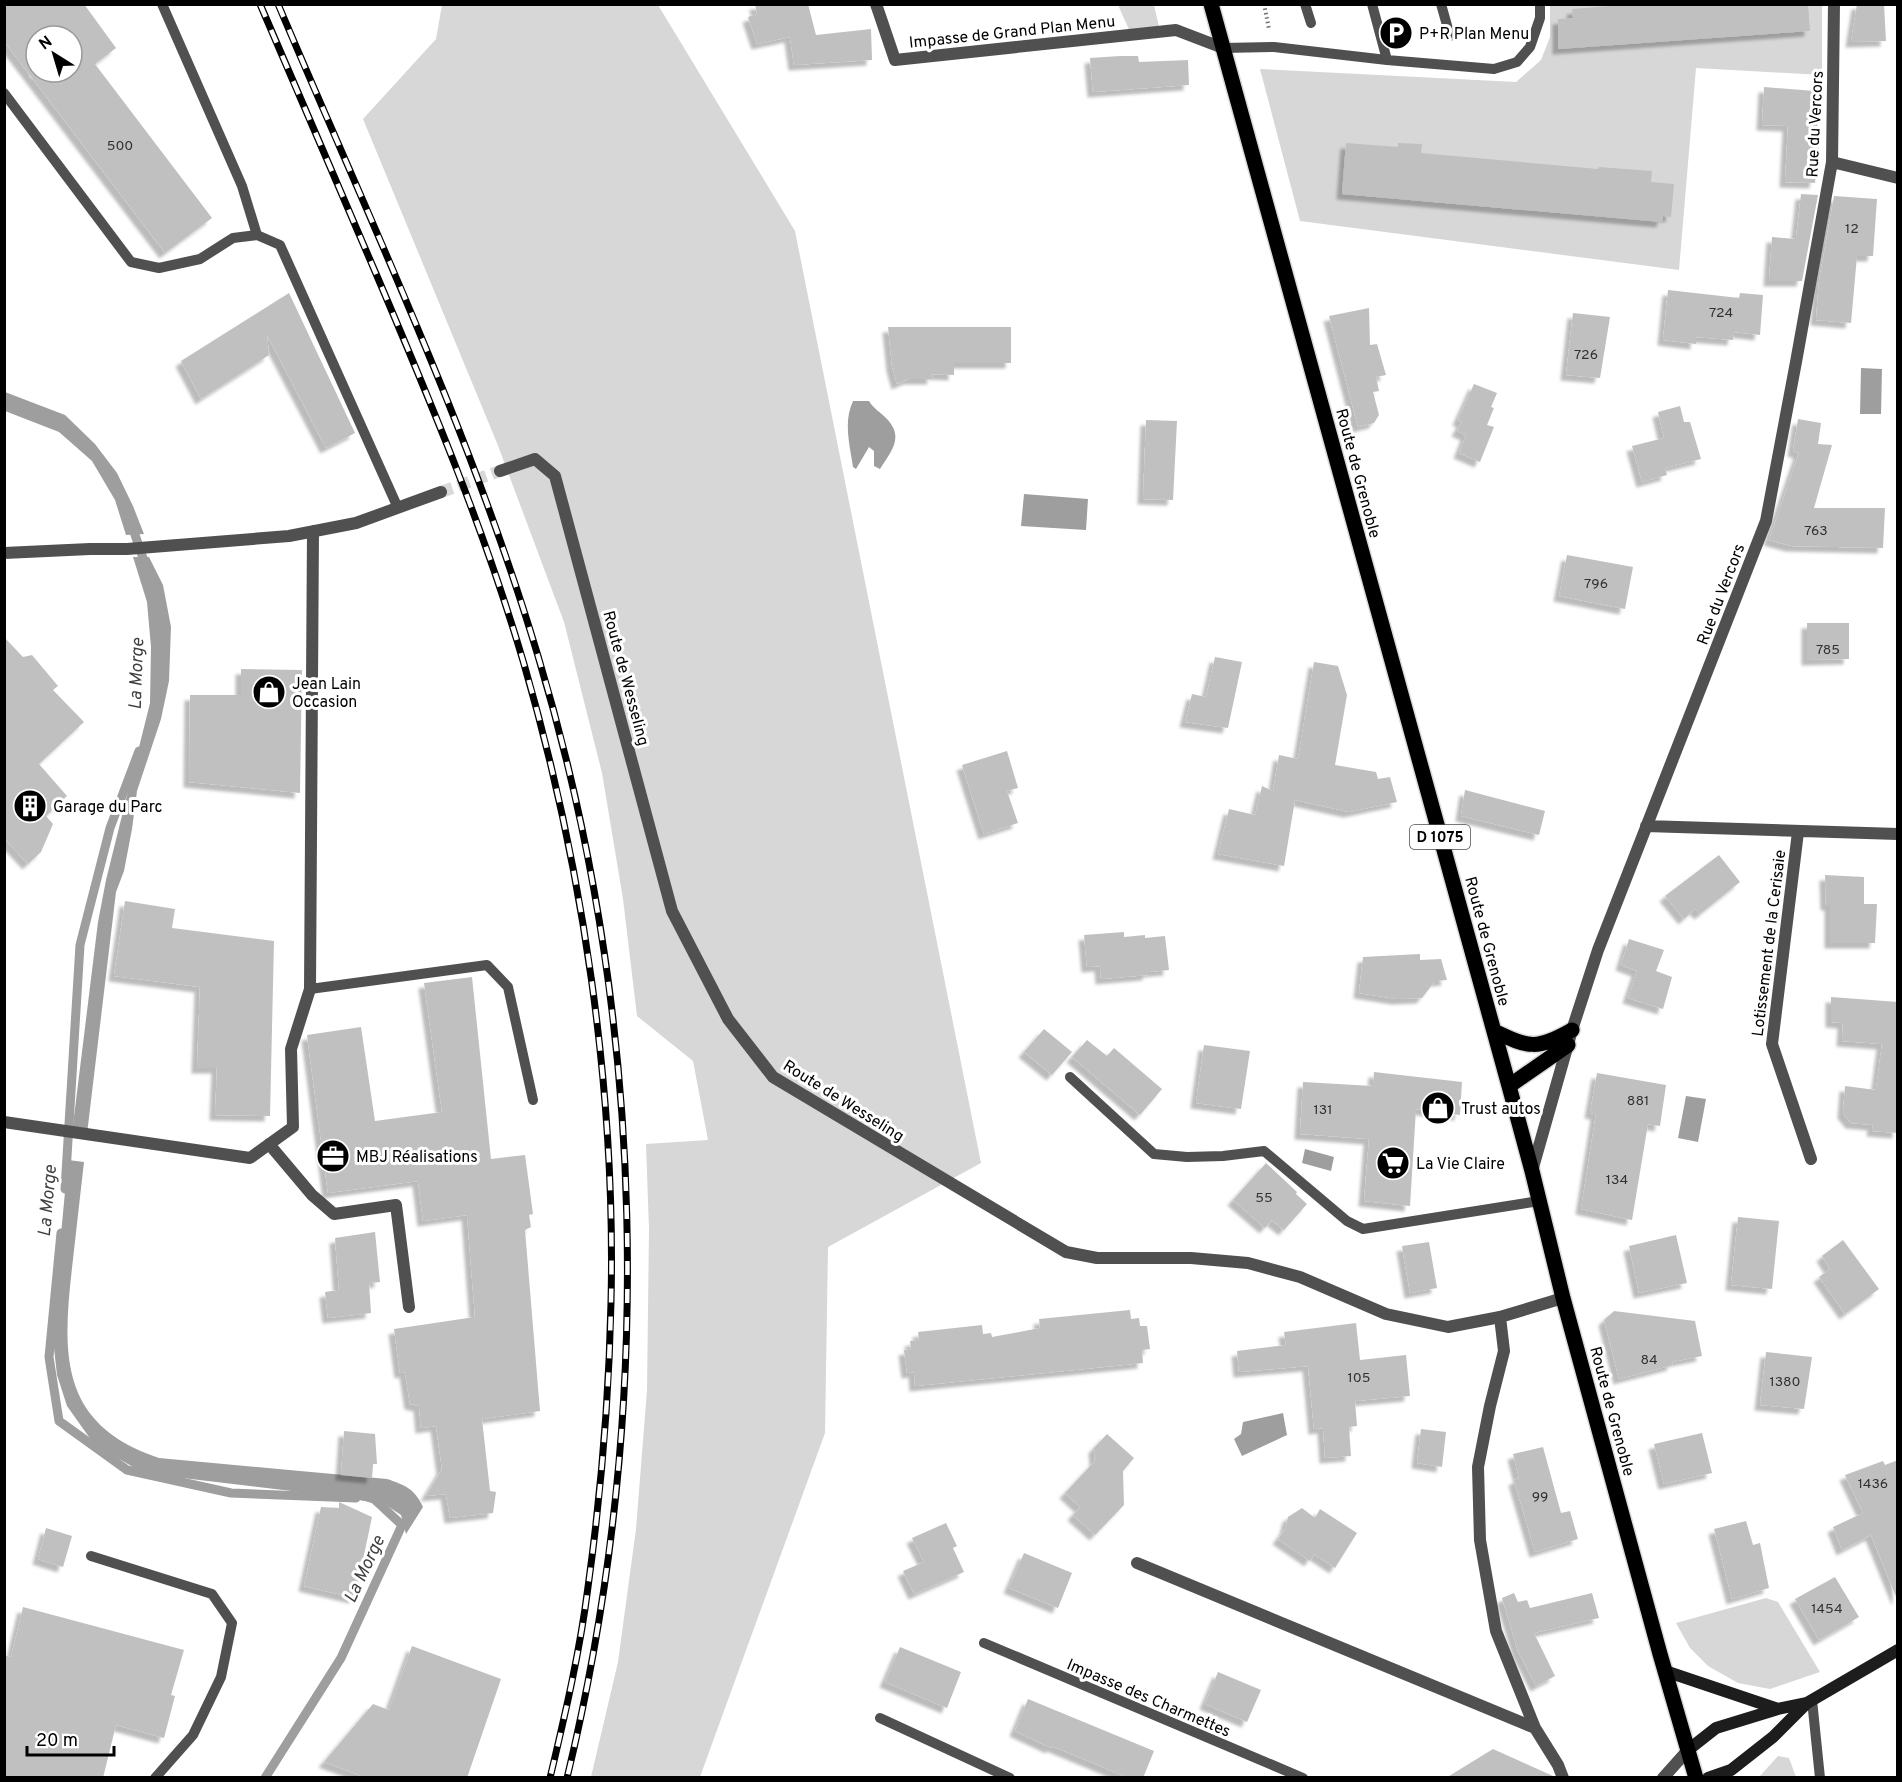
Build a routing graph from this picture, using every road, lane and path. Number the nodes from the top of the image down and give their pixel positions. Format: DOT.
graph roads {
  1 [pos="162,4"];
  2 [pos="876,4"];
  3 [pos="1211,4"];
  4 [pos="1305,4"];
  5 [pos="1372,4"];
  6 [pos="1441,4"];
  7 [pos="1540,4"];
  8 [pos="1834,4"];
  9 [pos="1311,23"];
  10 [pos="1450,36"];
  11 [pos="1223,48"];
  12 [pos="1387,60"];
  13 [pos="4,93"];
  14 [pos="1832,162"];
  15 [pos="1898,178"];
  16 [pos="257,235"];
  17 [pos="500,471"];
  18 [pos="441,492"];
  19 [pos="398,508"];
  20 [pos="313,531"];
  21 [pos="4,552"];
  22 [pos="1646,826"];
  23 [pos="1798,832"];
  24 [pos="1898,834"];
  25 [pos="310,989"];
  26 [pos="1572,1030"];
  27 [pos="1494,1031"];
  28 [pos="1568,1045"];
  29 [pos="1070,1077"];
  30 [pos="1509,1086"];
  31 [pos="533,1101"];
  32 [pos="4,1122"];
  33 [pos="269,1144"];
  34 [pos="1811,1159"];
  35 [pos="1532,1171"];
  36 [pos="1539,1201"];
  37 [pos="1563,1298"];
  38 [pos="409,1307"];
  39 [pos="1500,1317"];
  40 [pos="91,1556"];
  41 [pos="1137,1563"];
  42 [pos="984,1643"];
  43 [pos="1898,1650"];
  44 [pos="1665,1671"];
  45 [pos="1809,1701"];
  46 [pos="1778,1709"];
  47 [pos="880,1718"];
  48 [pos="1535,1728"];
  49 [pos="1688,1750"];
  50 [pos="155,1778"];
  51 [pos="1010,1778"];
  52 [pos="1303,1778"];
  53 [pos="1563,1778"];
  54 [pos="1663,1778"];
  55 [pos="1696,1778"];
  56 [pos="1708,1778"];
  57 [pos="1820,1778"];
  1 -- 16 [label="lane"];
  2 -- 11 [label="street, Impasse de Grand Plan Menu"];
  3 -- 11 [label="main road, Route de Grenoble / D 1075"];
  4 -- 9 [label="lane"];
  5 -- 12 [label="lane"];
  6 -- 10 [label="lane"];
  7 -- 12 [label="lane"];
  8 -- 14 [label="street, Rue du Vercors"];
  11 -- 12 [label="lane"];
  11 -- 27 [label="main road, Route de Grenoble / D 1075"];
  13 -- 16 [label="lane"];
  14 -- 15 [label="street"];
  14 -- 22 [label="street, Rue du Vercors"];
  16 -- 19 [label="lane"];
  17 -- 39 [label="street, Route de Wesseling"];
  18 -- 19 [label="street"];
  19 -- 20 [label="street"];
  20 -- 21 [label="street"];
  20 -- 25 [label="street"];
  22 -- 23 [label="street, Lotissement de la Cerisaie"];
  22 -- 26 [label="street, Rue du Vercors"];
  23 -- 24 [label="street, Lotissement de la Cerisaie"];
  23 -- 34 [label="street, Lotissement de la Cerisaie"];
  25 -- 31 [label="lane"];
  25 -- 33 [label="street"];
  26 -- 27 [label="main road"];
  26 -- 28 [label="street, Rue du Vercors"];
  27 -- 30 [label="main road, Route de Grenoble / D 1075"];
  28 -- 30 [label="main road"];
  28 -- 35 [label="street, Rue du Vercors"];
  29 -- 36 [label="lane"];
  30 -- 35 [label="main road, Route de Grenoble / D 1075"];
  32 -- 33 [label="street"];
  33 -- 38 [label="street"];
  35 -- 36 [label="main road, Route de Grenoble / D 1075"];
  36 -- 37 [label="main road, Route de Grenoble / D 1075"];
  37 -- 39 [label="street, Route de Wesseling"];
  37 -- 44 [label="main road, Route de Grenoble / D 1075"];
  39 -- 48 [label="street"];
  40 -- 50 [label="lane"];
  41 -- 48 [label="street"];
  42 -- 52 [label="lane, Impasse des Charmettes"];
  43 -- 45 [label="main road"];
  44 -- 46 [label="main road"];
  44 -- 49 [label="main road, Route de Grenoble / D 1075"];
  45 -- 46 [label="main road"];
  45 -- 56 [label="main road"];
  45 -- 57 [label="lane"];
  46 -- 49 [label="main road"];
  47 -- 51 [label="lane"];
  48 -- 53 [label="street"];
  49 -- 54 [label="street"];
  49 -- 55 [label="main road, D 1075"];
}
